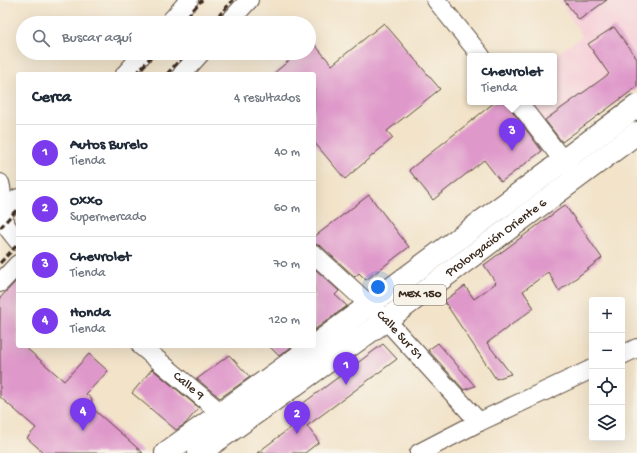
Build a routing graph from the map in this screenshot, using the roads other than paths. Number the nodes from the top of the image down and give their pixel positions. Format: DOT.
graph roads {
  1 [pos="189,0"];
  2 [pos="249,0"];
  3 [pos="436,0"];
  4 [pos="176,16"];
  5 [pos="234,16"];
  6 [pos="479,53"];
  7 [pos="138,60"];
  8 [pos="195,60"];
  9 [pos="127,72"];
  10 [pos="184,72"];
  11 [pos="520,105"];
  12 [pos="637,106"];
  13 [pos="637,133"];
  14 [pos="564,161"];
  15 [pos="577,179"];
  16 [pos="1,187"];
  17 [pos="16,200"];
  18 [pos="1,215"];
  19 [pos="16,238"];
  20 [pos="316,256"];
  21 [pos="16,266"];
  22 [pos="0,283"];
  23 [pos="370,305"];
  24 [pos="386,320"];
  25 [pos="316,345"];
  26 [pos="143,348"];
  27 [pos="312,348"];
  28 [pos="637,348"];
  29 [pos="625,354"];
  30 [pos="589,370"];
  31 [pos="227,421"];
  32 [pos="479,422"];
  33 [pos="422,452"];
  34 [pos="166,453"];
  35 [pos="199,453"];
  1 -- 4 [label="street"];
  2 -- 5 [label="street"];
  3 -- 6 [label="street"];
  7 -- 9 [label="street"];
  8 -- 10 [label="street"];
  11 -- 14 [label="street"];
  12 -- 14 [label="main road, Prolongación Oriente 6 / MEX 150"];
  13 -- 15 [label="main road, Prolongación Oriente 6 / MEX 150"];
  14 -- 15 [label="street"];
  14 -- 23 [label="main road, Prolongación Oriente 6 / MEX 150"];
  15 -- 24 [label="main road, Prolongación Oriente 6 / MEX 150"];
  16 -- 18 [label="street"];
  17 -- 18 [label="street"];
  18 -- 19 [label="street"];
  20 -- 23 [label="street, Calle Sur 51"];
  21 -- 22 [label="street"];
  23 -- 24 [label="street, Calle Sur 51"];
  23 -- 25 [label="main road, Prolongación Oriente 6 / MEX 150"];
  24 -- 31 [label="main road, Prolongación Oriente 6 / MEX 150"];
  24 -- 32 [label="street, Calle Sur 51"];
  26 -- 31 [label="street, Calle 9"];
  27 -- 31 [label="main road, Prolongación Oriente 6 / MEX 150"];
  28 -- 29 [label="street"];
  30 -- 32 [label="street"];
  31 -- 34 [label="main road, Prolongación Oriente 6 / MEX 150"];
  31 -- 35 [label="main road, Prolongación Oriente 6 / MEX 150"];
  32 -- 33 [label="street"];
}
